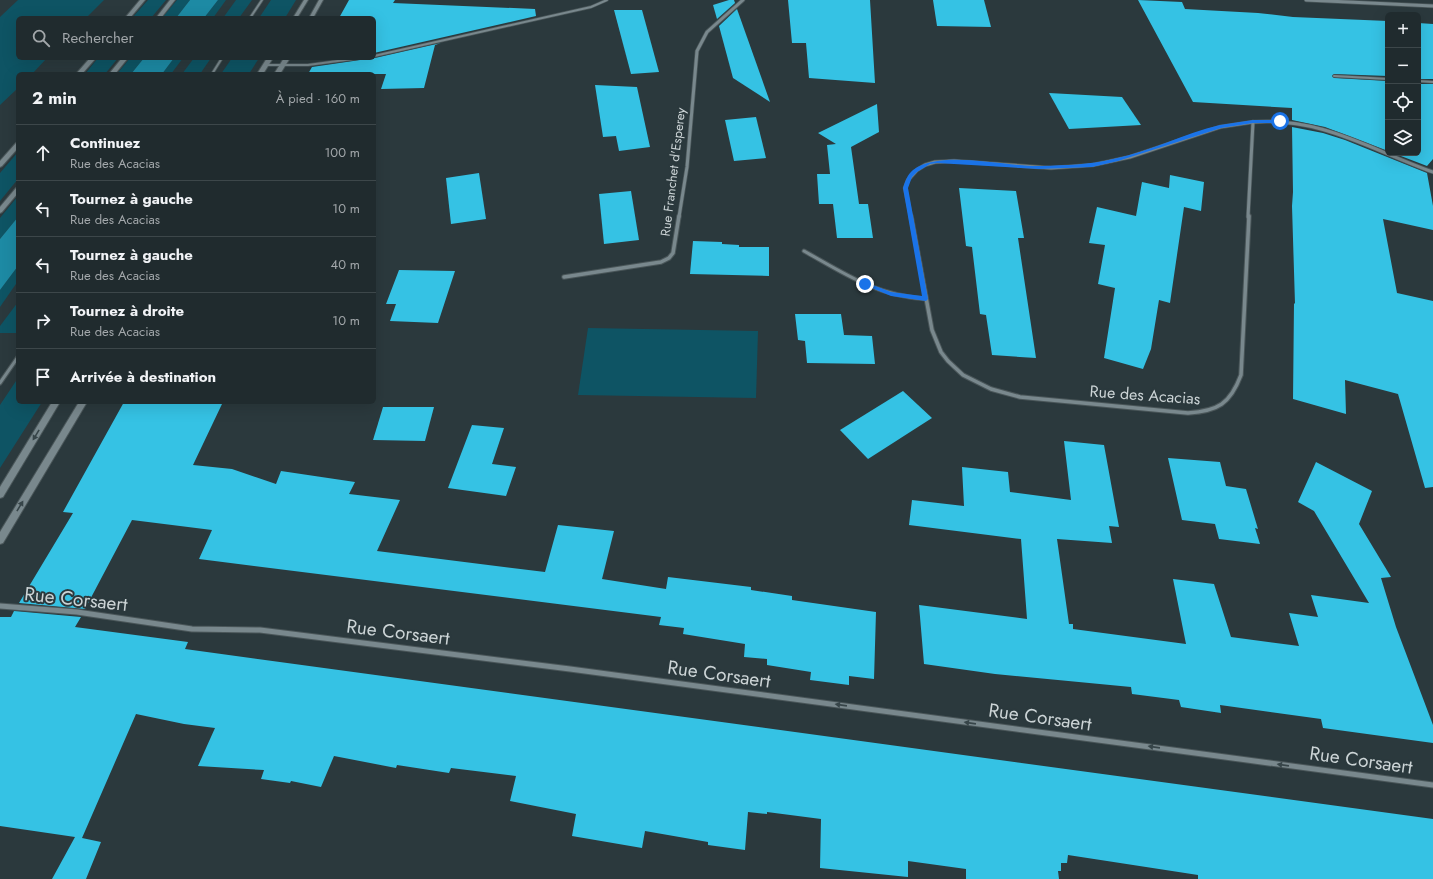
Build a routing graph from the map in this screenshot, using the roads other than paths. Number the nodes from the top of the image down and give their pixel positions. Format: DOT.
graph roads {
  1 [pos="143,0"];
  2 [pos="173,0"];
  3 [pos="262,0"];
  4 [pos="306,0"];
  5 [pos="321,0"];
  6 [pos="607,0"];
  7 [pos="743,0"];
  8 [pos="1306,0"];
  9 [pos="1371,0"];
  10 [pos="1374,3"];
  11 [pos="1433,6"];
  12 [pos="129,16"];
  13 [pos="160,16"];
  14 [pos="251,16"];
  15 [pos="296,16"];
  16 [pos="312,16"];
  17 [pos="376,56"];
  18 [pos="91,60"];
  19 [pos="123,60"];
  20 [pos="221,60"];
  21 [pos="269,60"];
  22 [pos="286,60"];
  23 [pos="345,60"];
  24 [pos="266,65"];
  25 [pos="283,65"];
  26 [pos="81,72"];
  27 [pos="114,72"];
  28 [pos="213,72"];
  29 [pos="261,72"];
  30 [pos="279,72"];
  31 [pos="1334,76"];
  32 [pos="1385,79"];
  33 [pos="1421,81"];
  34 [pos="1433,82"];
  35 [pos="1253,122"];
  36 [pos="16,146"];
  37 [pos="0,165"];
  38 [pos="1433,172"];
  39 [pos="16,191"];
  40 [pos="0,211"];
  41 [pos="804,252"];
  42 [pos="564,277"];
  43 [pos="926,299"];
  44 [pos="16,360"];
  45 [pos="0,383"];
  46 [pos="55,404"];
  47 [pos="81,404"];
  48 [pos="0,494"];
  49 [pos="0,540"];
  50 [pos="0,606"];
  51 [pos="1433,784"];
  1 -- 12 [label="main road"];
  2 -- 13 [label="main road"];
  3 -- 14 [label="lane"];
  4 -- 15 [label="main road"];
  5 -- 16 [label="main road"];
  6 -- 17 [label="lane"];
  7 -- 42 [label="street, Rue Franchet d'Esperey"];
  8 -- 10 [label="street"];
  9 -- 10 [label="street"];
  10 -- 11 [label="street"];
  18 -- 26 [label="main road"];
  19 -- 27 [label="main road"];
  20 -- 28 [label="lane"];
  21 -- 24 [label="main road"];
  22 -- 25 [label="main road"];
  23 -- 25 [label="lane"];
  24 -- 25 [label="lane"];
  24 -- 29 [label="main road"];
  25 -- 30 [label="main road"];
  31 -- 32 [label="lane"];
  33 -- 34 [label="lane"];
  35 -- 38 [label="street, Rue des Acacias"];
  35 -- 43 [label="street, Rue des Acacias"];
  35 -- 43 [label="street, Rue des Acacias"];
  36 -- 37 [label="main road"];
  39 -- 40 [label="main road"];
  41 -- 43 [label="lane"];
  44 -- 45 [label="lane"];
  46 -- 48 [label="main road, one-way"];
  49 -- 47 [label="main road, one-way"];
  51 -- 50 [label="street, Rue Corsaert, one-way"];
}
